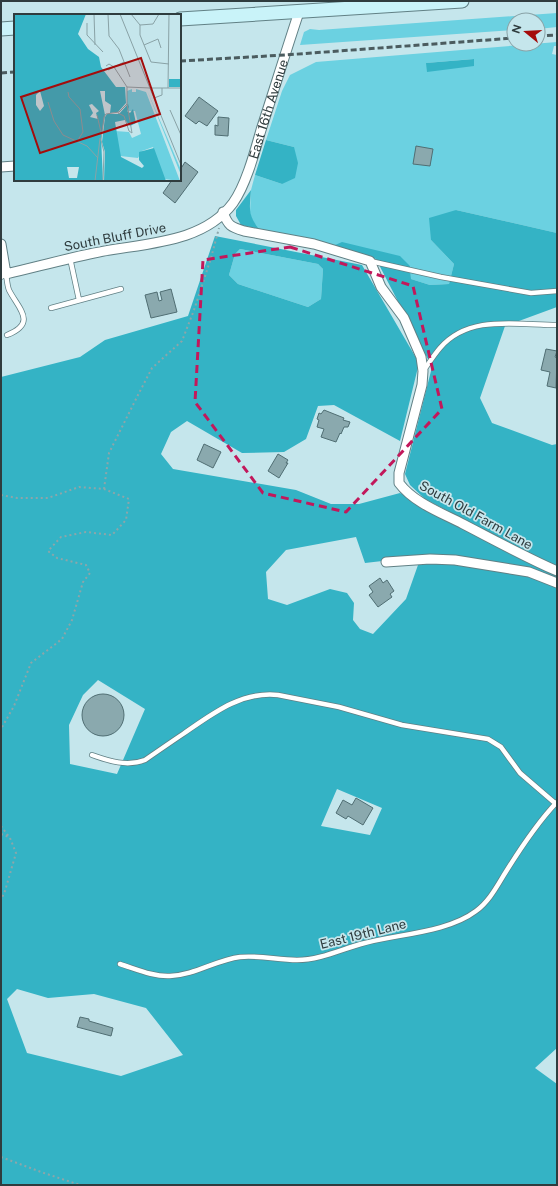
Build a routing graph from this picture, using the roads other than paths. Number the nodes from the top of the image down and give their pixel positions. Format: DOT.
graph roads {
  1 [pos="462,1"];
  2 [pos="443,2"];
  3 [pos="399,3"];
  4 [pos="301,6"];
  5 [pos="181,19"];
  6 [pos="14,28"];
  7 [pos="1,29"];
  8 [pos="14,166"];
  9 [pos="1,167"];
  10 [pos="223,212"];
  11 [pos="1,244"];
  12 [pos="70,258"];
  13 [pos="370,261"];
  14 [pos="4,276"];
  15 [pos="121,289"];
  16 [pos="557,291"];
  17 [pos="79,300"];
  18 [pos="51,308"];
  19 [pos="557,325"];
  20 [pos="7,335"];
  21 [pos="423,371"];
  22 [pos="386,562"];
  23 [pos="557,571"];
  24 [pos="557,583"];
  25 [pos="92,755"];
  26 [pos="556,803"];
  27 [pos="120,964"];
  1 -- 2 [label="main road"];
  2 -- 3 [label="main road"];
  3 -- 4 [label="main road"];
  4 -- 5 [label="main road"];
  4 -- 10 [label="street, East 16th Avenue"];
  6 -- 7 [label="main road"];
  8 -- 9 [label="street"];
  10 -- 12 [label="street, South Bluff Drive"];
  10 -- 13 [label="street"];
  11 -- 14 [label="street"];
  12 -- 14 [label="street, South Bluff Drive"];
  12 -- 17 [label="lane"];
  13 -- 16 [label="lane"];
  13 -- 21 [label="street, South Old Farm Lane"];
  14 -- 20 [label="lane"];
  15 -- 17 [label="lane"];
  17 -- 18 [label="lane"];
  19 -- 21 [label="lane"];
  21 -- 23 [label="street, South Old Farm Lane"];
  22 -- 24 [label="street"];
  25 -- 26 [label="lane"];
  26 -- 27 [label="lane, East 19th Lane"];
}
